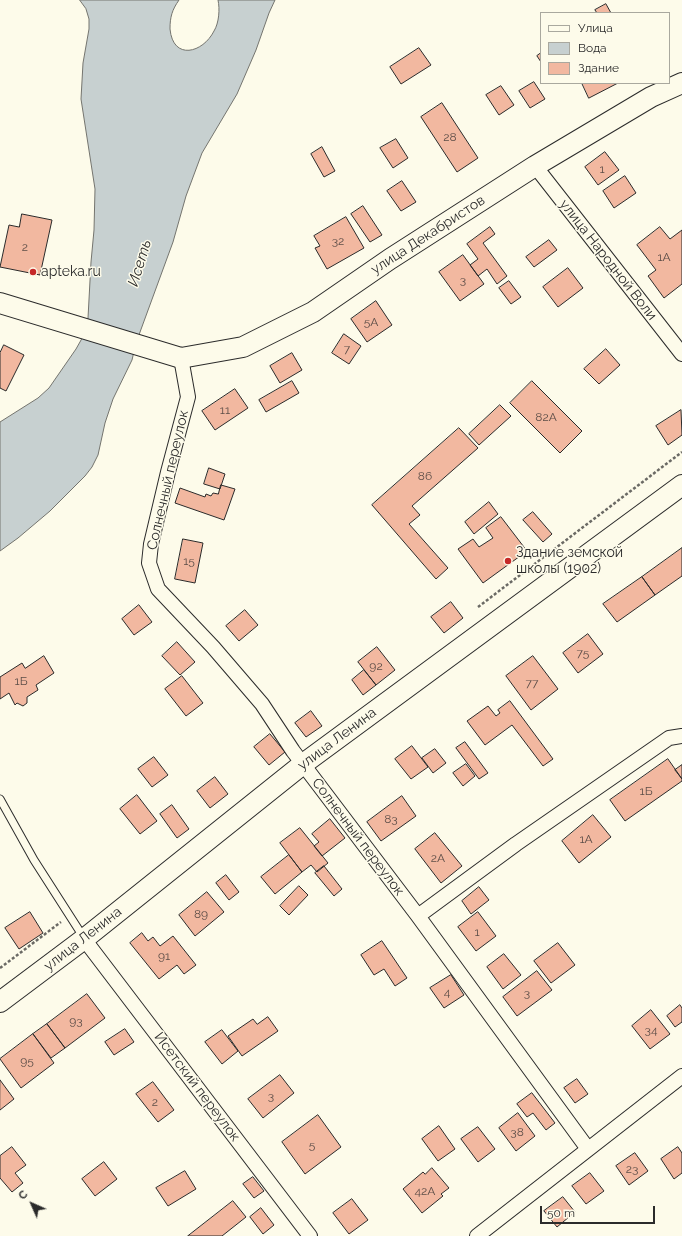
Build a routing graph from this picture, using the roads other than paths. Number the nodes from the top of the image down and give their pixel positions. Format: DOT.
graph roads {
  1 [pos="682,83"];
  2 [pos="535,166"];
  3 [pos="0,303"];
  4 [pos="682,354"];
  5 [pos="173,356"];
  6 [pos="682,485"];
  7 [pos="682,736"];
  8 [pos="303,764"];
  9 [pos="0,799"];
  10 [pos="418,916"];
  11 [pos="84,938"];
  12 [pos="0,1002"];
  13 [pos="682,1076"];
  14 [pos="588,1149"];
  15 [pos="310,1236"];
  16 [pos="477,1236"];
  1 -- 2 [label="street, улица Декабристов"];
  2 -- 4 [label="street, улица Народной Воли"];
  2 -- 5 [label="street, улица Декабристов"];
  3 -- 5 [label="street"];
  5 -- 8 [label="street, Солнечный переулок"];
  6 -- 8 [label="street, улица Ленина"];
  7 -- 10 [label="street"];
  8 -- 10 [label="street, Солнечный переулок"];
  8 -- 11 [label="street, улица Ленина"];
  9 -- 11 [label="lane"];
  10 -- 14 [label="street, Солнечный переулок"];
  11 -- 12 [label="street, улица Ленина"];
  11 -- 15 [label="street, Исетский переулок"];
  13 -- 14 [label="street"];
  14 -- 16 [label="street"];
}
